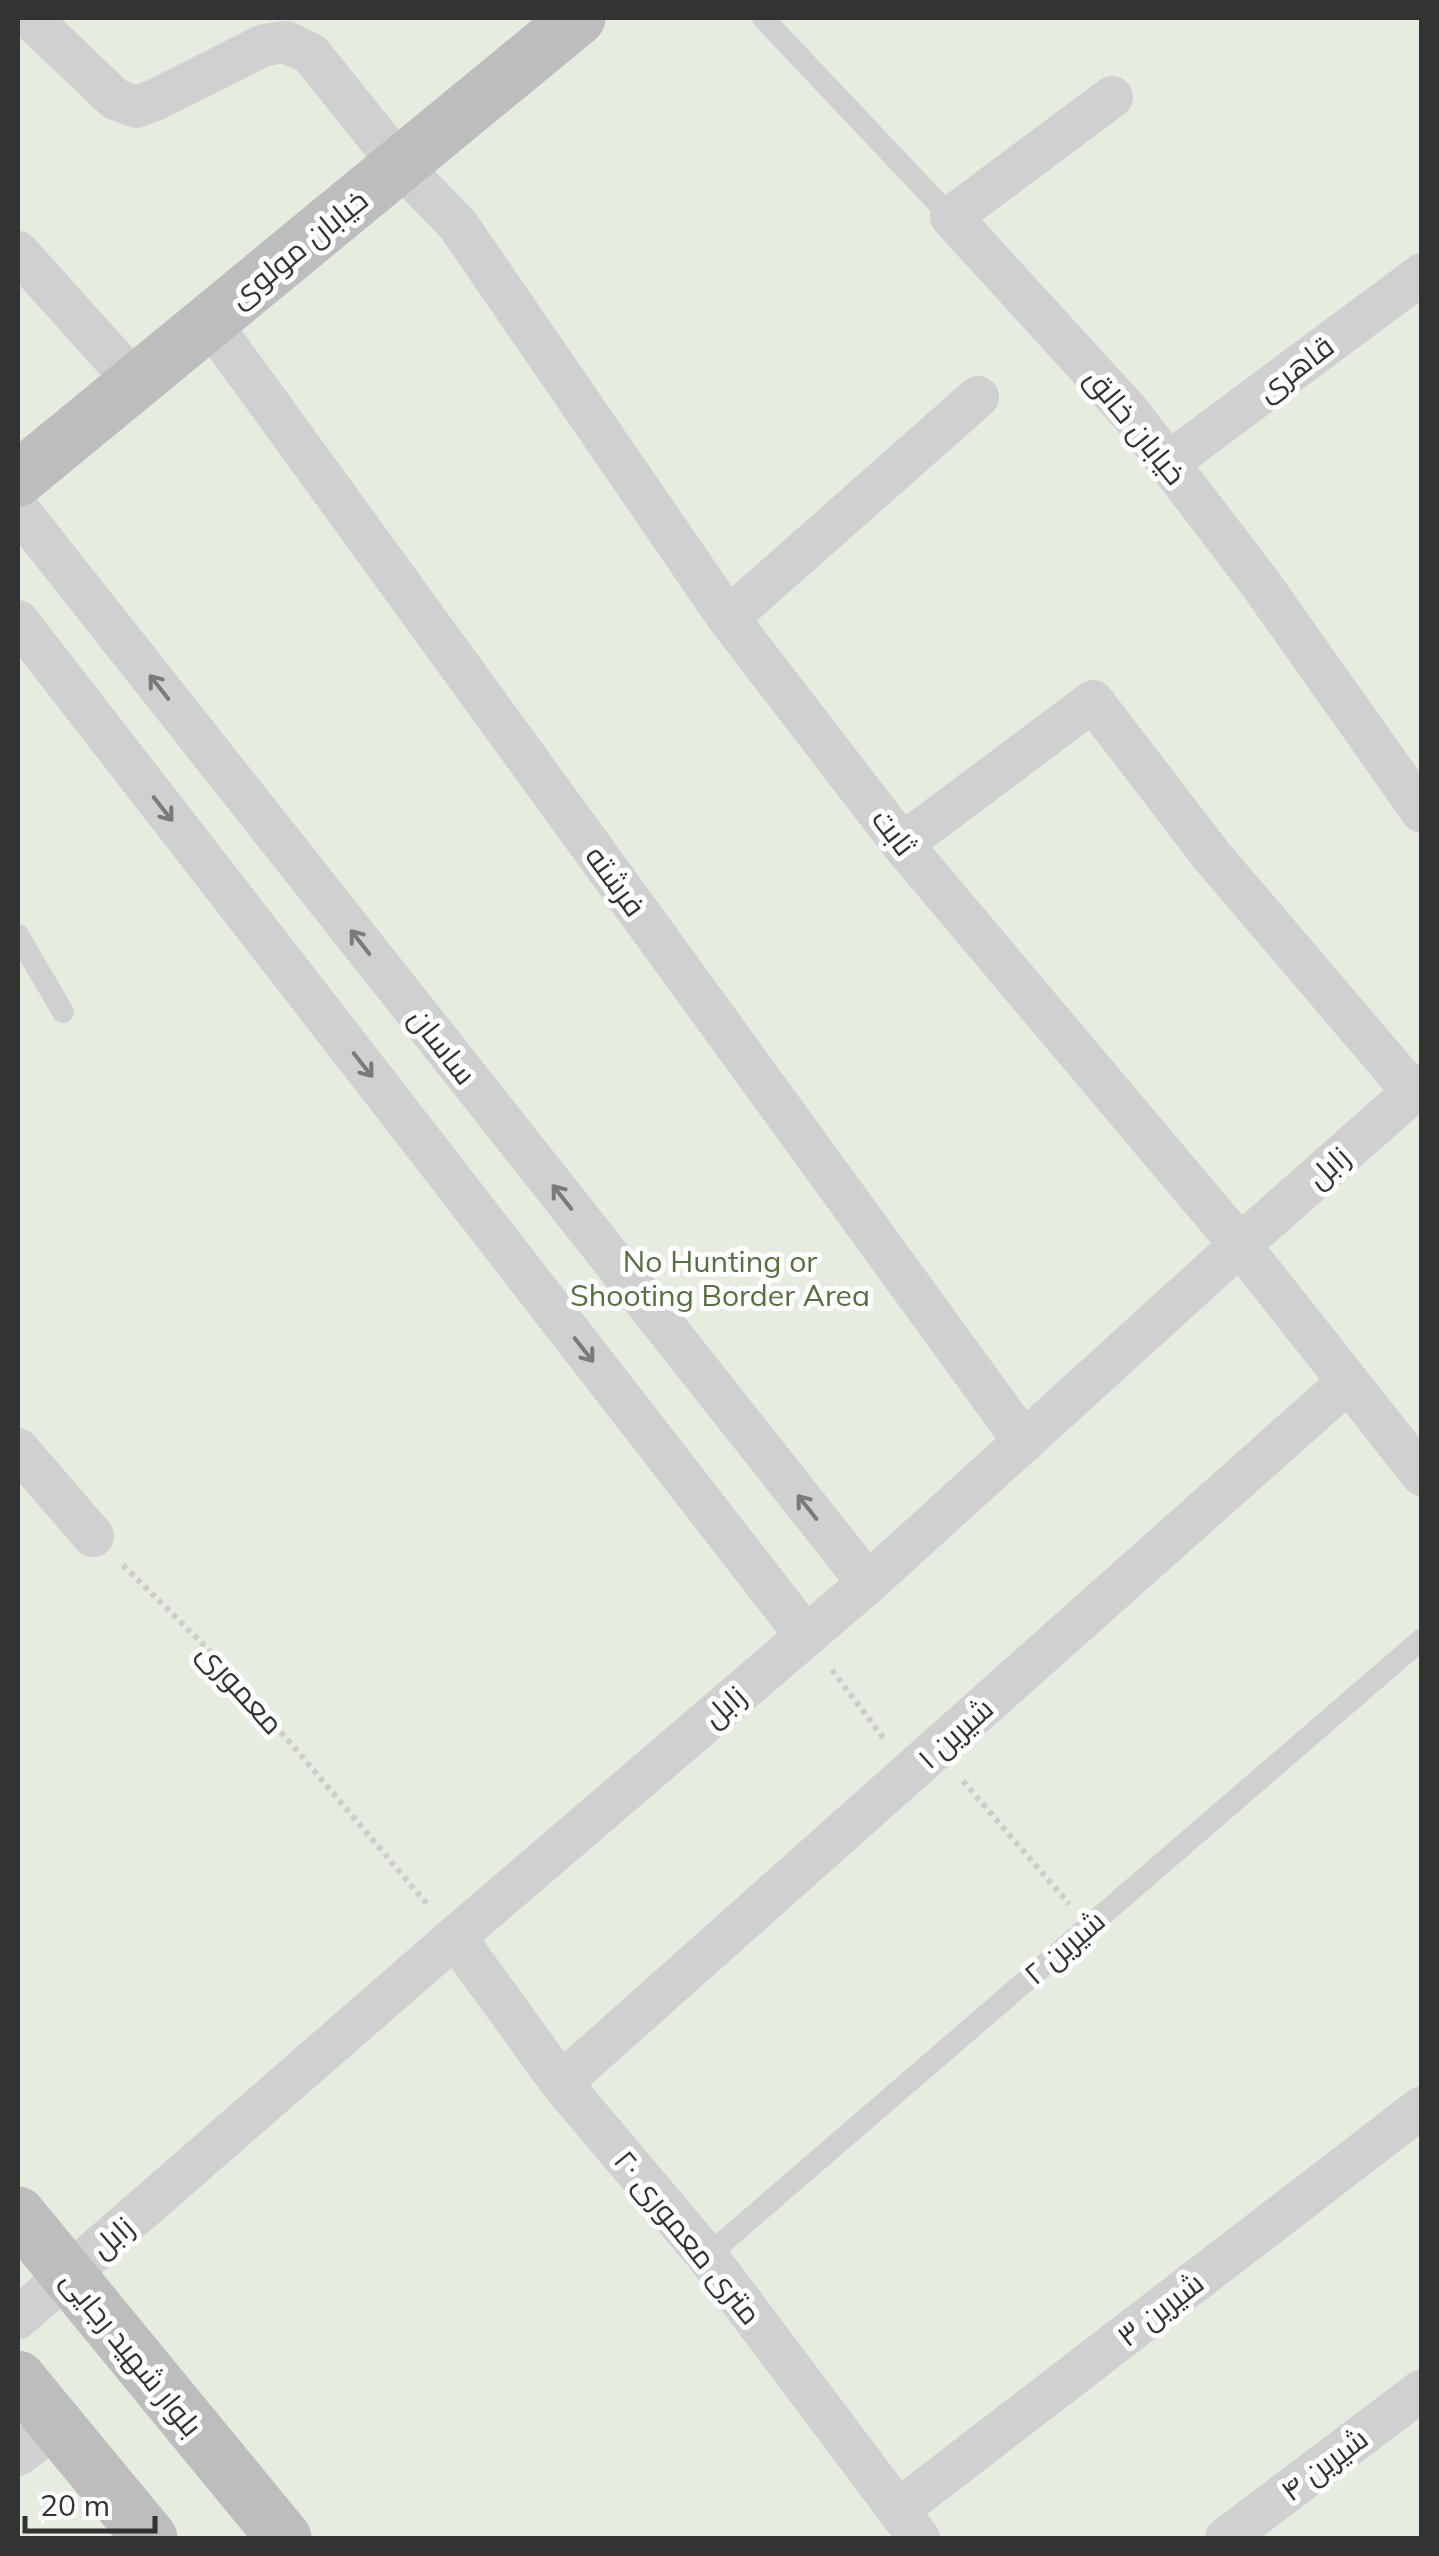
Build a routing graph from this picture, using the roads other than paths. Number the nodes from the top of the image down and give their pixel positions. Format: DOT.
graph roads {
  1 [pos="30,18"];
  2 [pos="578,18"];
  3 [pos="763,18"];
  4 [pos="1112,97"];
  5 [pos="400,165"];
  6 [pos="950,217"];
  7 [pos="18,252"];
  8 [pos="1422,274"];
  9 [pos="208,321"];
  10 [pos="135,382"];
  11 [pos="978,396"];
  12 [pos="1168,463"];
  13 [pos="18,479"];
  14 [pos="18,509"];
  15 [pos="728,618"];
  16 [pos="18,621"];
  17 [pos="1422,812"];
  18 [pos="902,844"];
  19 [pos="18,935"];
  20 [pos="63,1012"];
  21 [pos="1419,1092"];
  22 [pos="1240,1246"];
  23 [pos="1348,1382"];
  24 [pos="1024,1442"];
  25 [pos="18,1449"];
  26 [pos="1422,1476"];
  27 [pos="93,1536"];
  28 [pos="868,1583"];
  29 [pos="806,1636"];
  30 [pos="1422,1639"];
  31 [pos="454,1937"];
  32 [pos="561,2083"];
  33 [pos="1422,2107"];
  34 [pos="18,2214"];
  35 [pos="707,2256"];
  36 [pos="68,2276"];
  37 [pos="18,2318"];
  38 [pos="18,2378"];
  39 [pos="1422,2390"];
  40 [pos="38,2441"];
  41 [pos="909,2524"];
  42 [pos="150,2538"];
  43 [pos="284,2538"];
  44 [pos="1226,2538"];
  1 -- 5 [label="street, ثابت"];
  2 -- 5 [label="main road, خیابان مولوی"];
  3 -- 6 [label="lane"];
  4 -- 6 [label="street"];
  5 -- 9 [label="main road, خیابان مولوی"];
  5 -- 15 [label="street, ثابت"];
  6 -- 12 [label="street, خیابان خالق"];
  7 -- 10 [label="street"];
  8 -- 12 [label="street, قاهری"];
  9 -- 10 [label="main road, خیابان مولوی"];
  9 -- 24 [label="street, فرشته"];
  10 -- 13 [label="main road, خیابان مولوی"];
  11 -- 15 [label="street"];
  12 -- 17 [label="street, خیابان خالق"];
  28 -- 14 [label="street, ساسان, one-way"];
  15 -- 18 [label="street, ثابت"];
  16 -- 29 [label="street, one-way"];
  18 -- 21 [label="street"];
  18 -- 22 [label="street, ثابت"];
  19 -- 20 [label="lane"];
  21 -- 22 [label="street, زابل"];
  22 -- 23 [label="street, ثابت"];
  22 -- 24 [label="street, زابل"];
  23 -- 26 [label="street, ثابت"];
  23 -- 32 [label="street, شیرین ۱"];
  24 -- 28 [label="street, زابل"];
  25 -- 27 [label="street"];
  28 -- 29 [label="street, زابل"];
  29 -- 31 [label="street, زابل"];
  30 -- 35 [label="lane, شیرین ۲"];
  31 -- 32 [label="street, ۲۰ متری معموری"];
  31 -- 36 [label="street, زابل"];
  32 -- 35 [label="street, ۲۰ متری معموری"];
  33 -- 41 [label="street, شیرین ۳"];
  34 -- 36 [label="main road, بلوار شهید رجایی"];
  35 -- 41 [label="street, ۲۰ متری معموری"];
  36 -- 37 [label="street, زابل"];
  36 -- 43 [label="main road, بلوار شهید رجایی"];
  38 -- 40 [label="main road"];
  39 -- 44 [label="street, شیرین ۴"];
  40 -- 42 [label="main road"];
}
